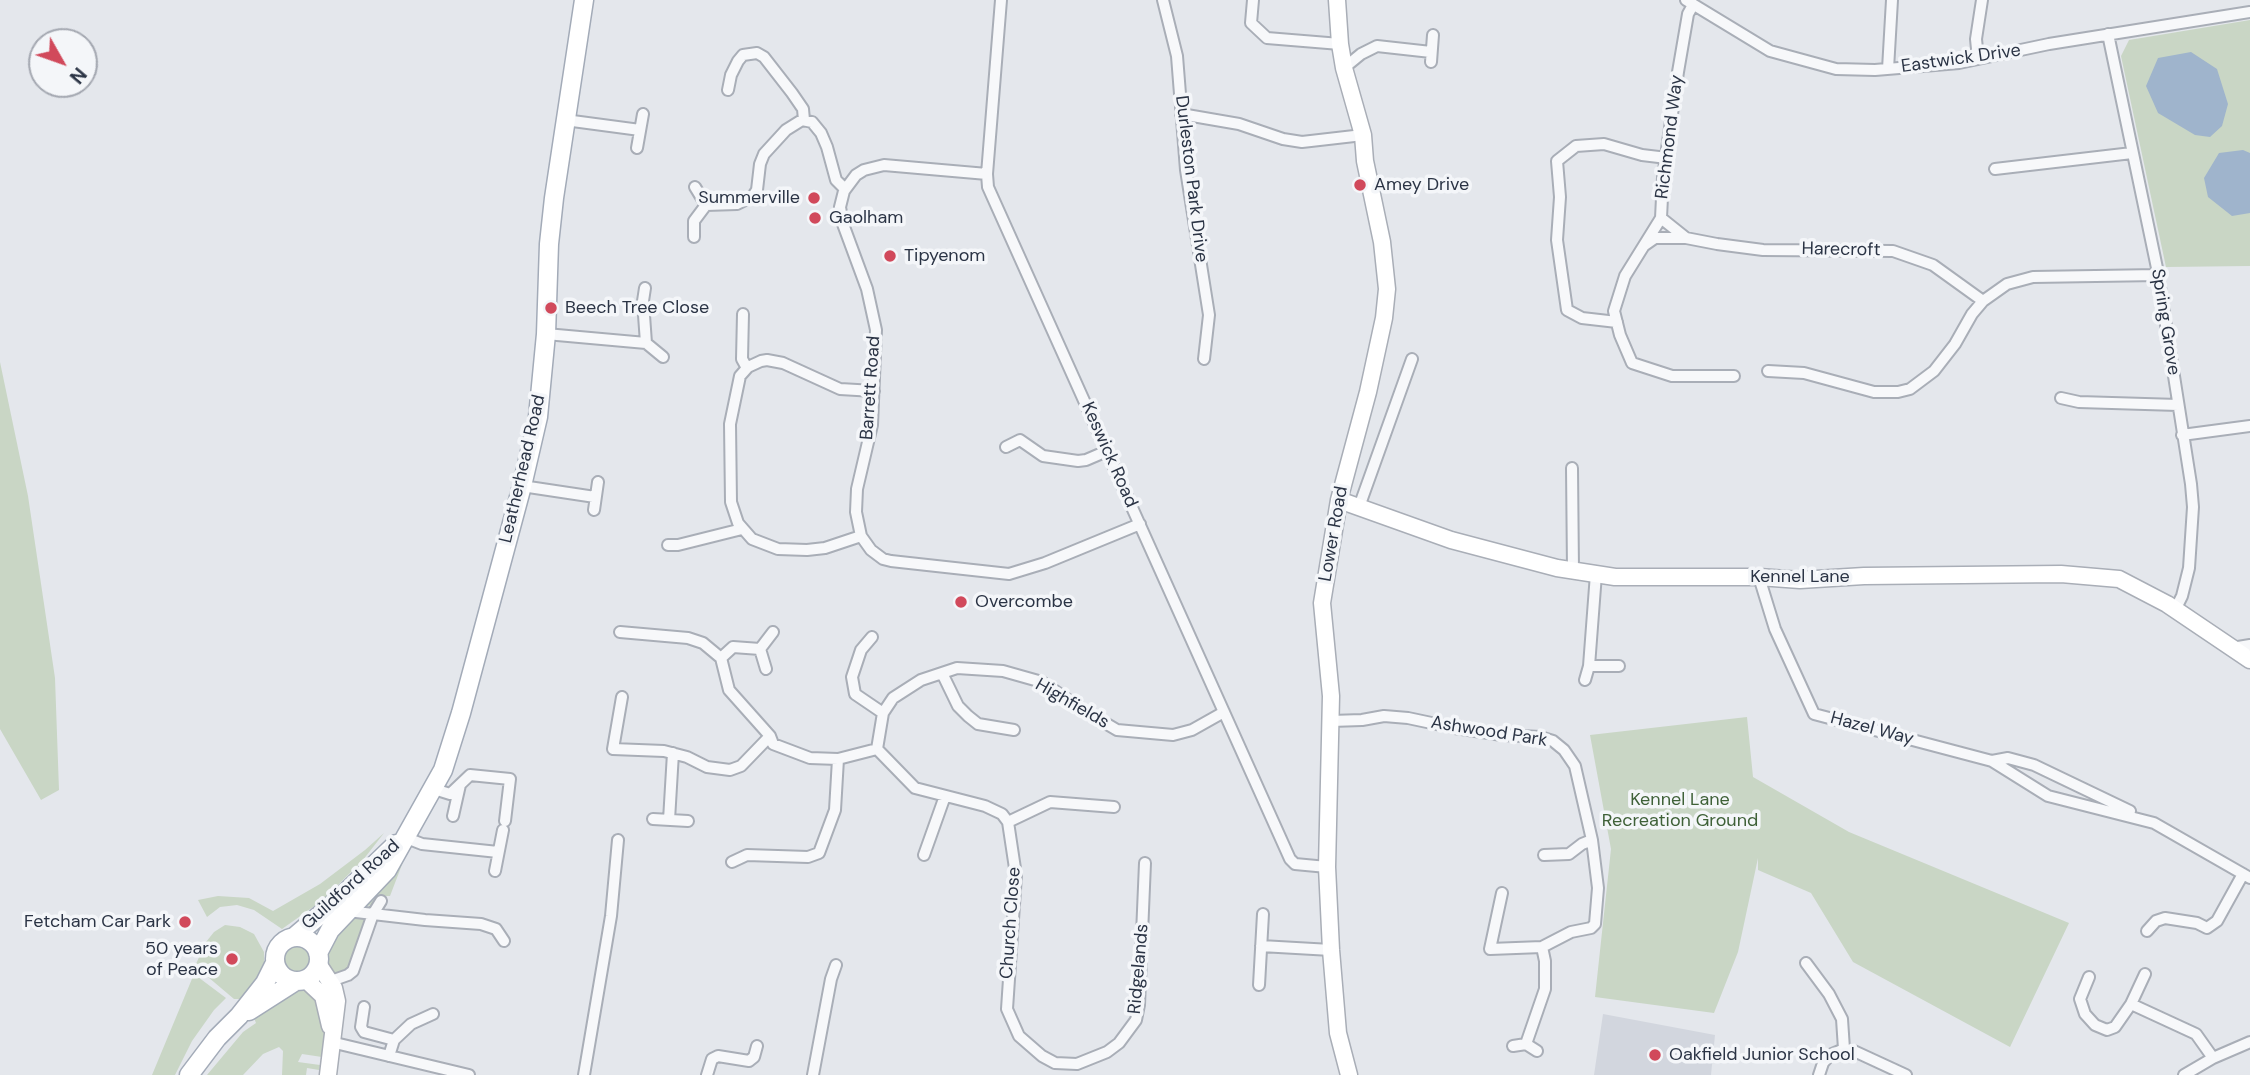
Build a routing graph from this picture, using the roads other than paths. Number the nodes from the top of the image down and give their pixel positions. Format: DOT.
graph roads {
  1 [pos="584,0"];
  2 [pos="1001,0"];
  3 [pos="1163,0"];
  4 [pos="1253,0"];
  5 [pos="1337,0"];
  6 [pos="1892,0"];
  7 [pos="1982,0"];
  8 [pos="1689,2"];
  9 [pos="2250,12"];
  10 [pos="1433,34"];
  11 [pos="2108,34"];
  12 [pos="1340,44"];
  13 [pos="1978,59"];
  14 [pos="1344,68"];
  15 [pos="1888,69"];
  16 [pos="728,90"];
  17 [pos="643,114"];
  18 [pos="1181,114"];
  19 [pos="565,120"];
  20 [pos="804,120"];
  21 [pos="640,130"];
  22 [pos="1363,135"];
  23 [pos="637,148"];
  24 [pos="2132,153"];
  25 [pos="1667,158"];
  26 [pos="1995,169"];
  27 [pos="987,174"];
  28 [pos="695,187"];
  29 [pos="845,189"];
  30 [pos="706,205"];
  31 [pos="1661,218"];
  32 [pos="691,233"];
  33 [pos="1686,238"];
  34 [pos="1643,246"];
  35 [pos="2158,275"];
  36 [pos="645,288"];
  37 [pos="1983,301"];
  38 [pos="743,314"];
  39 [pos="1618,321"];
  40 [pos="546,334"];
  41 [pos="646,343"];
  42 [pos="663,356"];
  43 [pos="1204,359"];
  44 [pos="1412,359"];
  45 [pos="747,368"];
  46 [pos="1768,371"];
  47 [pos="1734,376"];
  48 [pos="874,391"];
  49 [pos="2061,398"];
  50 [pos="2178,405"];
  51 [pos="2250,426"];
  52 [pos="2182,435"];
  53 [pos="1006,447"];
  54 [pos="1107,451"];
  55 [pos="1572,468"];
  56 [pos="598,482"];
  57 [pos="522,486"];
  58 [pos="595,497"];
  59 [pos="1339,500"];
  60 [pos="1359,507"];
  61 [pos="594,510"];
  62 [pos="1140,524"];
  63 [pos="742,529"];
  64 [pos="861,536"];
  65 [pos="668,545"];
  66 [pos="1573,570"];
  67 [pos="1596,574"];
  68 [pos="1759,577"];
  69 [pos="2175,610"];
  70 [pos="620,632"];
  71 [pos="773,632"];
  72 [pos="872,637"];
  73 [pos="2250,645"];
  74 [pos="2232,648"];
  75 [pos="760,649"];
  76 [pos="721,658"];
  77 [pos="2250,660"];
  78 [pos="1589,666"];
  79 [pos="1619,666"];
  80 [pos="766,669"];
  81 [pos="942,673"];
  82 [pos="1585,680"];
  83 [pos="622,697"];
  84 [pos="1224,712"];
  85 [pos="883,713"];
  86 [pos="1331,721"];
  87 [pos="1014,730"];
  88 [pos="770,736"];
  89 [pos="877,749"];
  90 [pos="673,753"];
  91 [pos="838,759"];
  92 [pos="1992,761"];
  93 [pos="461,783"];
  94 [pos="434,789"];
  95 [pos="945,796"];
  96 [pos="1114,807"];
  97 [pos="453,816"];
  98 [pos="653,819"];
  99 [pos="669,820"];
  100 [pos="688,821"];
  101 [pos="1008,822"];
  102 [pos="2154,824"];
  103 [pos="404,837"];
  104 [pos="1592,840"];
  105 [pos="618,841"];
  106 [pos="498,852"];
  107 [pos="924,855"];
  108 [pos="1544,855"];
  109 [pos="732,862"];
  110 [pos="1145,863"];
  111 [pos="1327,867"];
  112 [pos="495,871"];
  113 [pos="2246,876"];
  114 [pos="1502,892"];
  115 [pos="381,901"];
  116 [pos="348,911"];
  117 [pos="373,914"];
  118 [pos="1263,914"];
  119 [pos="2147,931"];
  120 [pos="294,937"];
  121 [pos="504,941"];
  122 [pos="1261,946"];
  123 [pos="1542,947"];
  124 [pos="1331,950"];
  125 [pos="319,959"];
  126 [pos="275,963"];
  127 [pos="1806,963"];
  128 [pos="836,965"];
  129 [pos="2145,974"];
  130 [pos="2089,977"];
  131 [pos="301,981"];
  132 [pos="331,981"];
  133 [pos="1259,985"];
  134 [pos="2131,1004"];
  135 [pos="365,1007"];
  136 [pos="433,1014"];
  137 [pos="239,1016"];
  138 [pos="394,1040"];
  139 [pos="331,1042"];
  140 [pos="2250,1042"];
  141 [pos="1526,1044"];
  142 [pos="757,1046"];
  143 [pos="1513,1046"];
  144 [pos="1844,1049"];
  145 [pos="1537,1051"];
  146 [pos="389,1056"];
  147 [pos="2213,1058"];
  148 [pos="1055,1063"];
  149 [pos="189,1075"];
  150 [pos="328,1075"];
  151 [pos="469,1075"];
  152 [pos="584,1075"];
  153 [pos="708,1075"];
  154 [pos="813,1075"];
  155 [pos="1053,1075"];
  156 [pos="1349,1075"];
  157 [pos="1819,1075"];
  158 [pos="1906,1075"];
  159 [pos="2184,1075"];
  1 -- 19 [label="main road, Leatherhead Road"];
  2 -- 27 [label="street, Keswick Road"];
  3 -- 18 [label="street, Durleston Park Drive"];
  4 -- 12 [label="street"];
  5 -- 12 [label="street, Lower Road"];
  6 -- 15 [label="street"];
  7 -- 13 [label="street"];
  8 -- 15 [label="street, Eastwick Drive"];
  8 -- 25 [label="street, Richmond Way"];
  9 -- 11 [label="street, Eastwick Drive"];
  10 -- 14 [label="street"];
  11 -- 13 [label="street, Eastwick Drive"];
  11 -- 24 [label="street, Spring Grove"];
  12 -- 14 [label="street, Lower Road"];
  13 -- 15 [label="street, Eastwick Drive"];
  14 -- 22 [label="street, Lower Road"];
  16 -- 20 [label="street"];
  17 -- 21 [label="street"];
  18 -- 22 [label="street"];
  18 -- 43 [label="street, Durleston Park Drive"];
  19 -- 21 [label="street"];
  19 -- 40 [label="main road, Leatherhead Road"];
  20 -- 29 [label="street"];
  20 -- 30 [label="street"];
  21 -- 23 [label="street"];
  22 -- 59 [label="street, Lower Road"];
  24 -- 26 [label="street"];
  24 -- 35 [label="street, Spring Grove"];
  25 -- 31 [label="street, Richmond Way"];
  25 -- 39 [label="street"];
  27 -- 29 [label="street"];
  27 -- 54 [label="street, Keswick Road"];
  28 -- 30 [label="street"];
  29 -- 48 [label="street, Barrett Road"];
  30 -- 32 [label="street"];
  31 -- 33 [label="street, Harecroft"];
  31 -- 34 [label="street, Richmond Way"];
  33 -- 34 [label="street, Harecroft"];
  33 -- 37 [label="street, Harecroft"];
  34 -- 39 [label="street, Richmond Way"];
  35 -- 37 [label="street"];
  35 -- 50 [label="street, Spring Grove"];
  36 -- 41 [label="street"];
  37 -- 46 [label="street"];
  38 -- 45 [label="street"];
  39 -- 47 [label="street, Richmond Way"];
  40 -- 41 [label="street"];
  40 -- 57 [label="main road, Leatherhead Road"];
  41 -- 42 [label="street"];
  44 -- 60 [label="street"];
  45 -- 48 [label="street"];
  45 -- 63 [label="street"];
  48 -- 64 [label="street, Barrett Road"];
  49 -- 50 [label="street"];
  50 -- 52 [label="street, Spring Grove"];
  51 -- 52 [label="street"];
  52 -- 69 [label="street, Spring Grove"];
  53 -- 54 [label="street"];
  54 -- 62 [label="street, Keswick Road"];
  55 -- 66 [label="street"];
  56 -- 58 [label="street"];
  57 -- 58 [label="street"];
  57 -- 94 [label="main road, Leatherhead Road"];
  58 -- 61 [label="street"];
  59 -- 60 [label="street, Kennel Lane"];
  59 -- 86 [label="street, Lower Road"];
  60 -- 66 [label="street, Kennel Lane"];
  62 -- 64 [label="street"];
  62 -- 84 [label="street, Keswick Road"];
  63 -- 64 [label="street"];
  63 -- 65 [label="street"];
  66 -- 67 [label="street, Kennel Lane"];
  67 -- 68 [label="street, Kennel Lane"];
  67 -- 78 [label="street"];
  68 -- 69 [label="street, Kennel Lane"];
  68 -- 92 [label="street, Hazel Way"];
  69 -- 74 [label="street, Kennel Lane"];
  70 -- 76 [label="street"];
  71 -- 75 [label="street"];
  72 -- 85 [label="street"];
  73 -- 74 [label="street"];
  74 -- 77 [label="street, Kennel Lane"];
  75 -- 76 [label="street"];
  75 -- 80 [label="street"];
  76 -- 88 [label="street"];
  78 -- 79 [label="street"];
  78 -- 82 [label="street"];
  81 -- 84 [label="street, Highfields"];
  81 -- 85 [label="street, Highfields"];
  81 -- 87 [label="street"];
  83 -- 90 [label="street"];
  84 -- 111 [label="street, Keswick Road"];
  85 -- 89 [label="street"];
  86 -- 104 [label="street, Ashwood Park"];
  86 -- 111 [label="street, Lower Road"];
  88 -- 90 [label="street"];
  88 -- 91 [label="street"];
  89 -- 91 [label="street"];
  89 -- 95 [label="street"];
  90 -- 99 [label="street"];
  91 -- 109 [label="street"];
  92 -- 102 [label="street, Hazel Way"];
  92 -- 102 [label="street, Hazel Way"];
  93 -- 94 [label="street"];
  93 -- 97 [label="street"];
  93 -- 106 [label="street"];
  94 -- 103 [label="main road, Leatherhead Road"];
  95 -- 101 [label="street"];
  95 -- 107 [label="street"];
  96 -- 101 [label="street"];
  98 -- 99 [label="street"];
  99 -- 100 [label="street"];
  101 -- 148 [label="street, Church Close"];
  102 -- 113 [label="street, Hazel Way"];
  103 -- 106 [label="street"];
  103 -- 116 [label="main road, Guildford Road"];
  103 -- 120 [label="main road, Guildford Road"];
  104 -- 108 [label="street"];
  104 -- 123 [label="street, Ashwood Park"];
  105 -- 152 [label="street"];
  106 -- 112 [label="street"];
  110 -- 148 [label="street, Ridgelands"];
  111 -- 124 [label="street, Lower Road"];
  113 -- 119 [label="street"];
  114 -- 123 [label="street, Ashwood Park"];
  115 -- 117 [label="street, Guildford Road"];
  116 -- 117 [label="street, Guildford Road"];
  116 -- 125 [label="main road, Guildford Road"];
  117 -- 121 [label="street"];
  117 -- 132 [label="street, Guildford Road"];
  118 -- 122 [label="street"];
  120 -- 125 [label="main road"];
  120 -- 126 [label="main road"];
  122 -- 124 [label="street"];
  122 -- 133 [label="street"];
  123 -- 141 [label="street"];
  124 -- 156 [label="street, Lower Road"];
  125 -- 131 [label="main road"];
  125 -- 132 [label="street"];
  126 -- 131 [label="main road"];
  126 -- 137 [label="main road"];
  127 -- 144 [label="street"];
  128 -- 154 [label="street"];
  129 -- 134 [label="street"];
  130 -- 134 [label="street"];
  131 -- 137 [label="main road"];
  131 -- 139 [label="street"];
  132 -- 139 [label="street"];
  134 -- 147 [label="street"];
  135 -- 138 [label="street"];
  136 -- 138 [label="street"];
  137 -- 149 [label="main road"];
  138 -- 146 [label="street"];
  139 -- 146 [label="street"];
  139 -- 150 [label="street"];
  140 -- 147 [label="street"];
  141 -- 143 [label="street"];
  141 -- 145 [label="street"];
  142 -- 153 [label="street"];
  144 -- 157 [label="street"];
  144 -- 158 [label="street"];
  146 -- 151 [label="street"];
  147 -- 159 [label="street"];
  148 -- 155 [label="street"];
}
